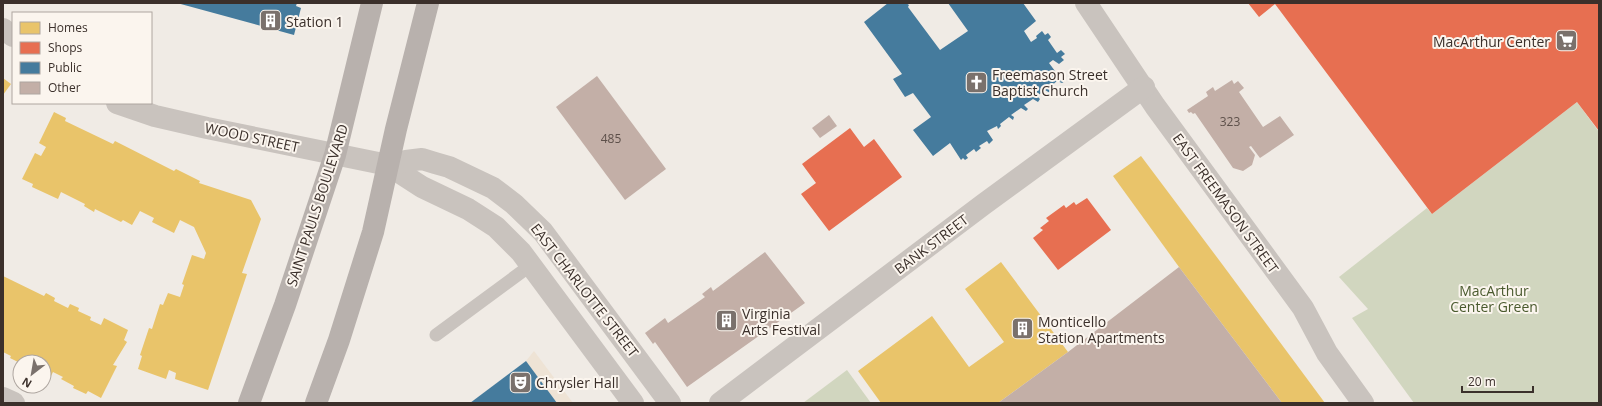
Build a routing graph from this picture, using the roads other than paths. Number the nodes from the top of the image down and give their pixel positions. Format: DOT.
graph roads {
  1 [pos="372,3"];
  2 [pos="428,3"];
  3 [pos="1086,3"];
  4 [pos="3,29"];
  5 [pos="12,35"];
  6 [pos="1144,88"];
  7 [pos="120,104"];
  8 [pos="335,155"];
  9 [pos="388,165"];
  10 [pos="531,265"];
  11 [pos="436,335"];
  12 [pos="3,398"];
  13 [pos="14,403"];
  14 [pos="249,403"];
  15 [pos="316,403"];
  16 [pos="633,403"];
  17 [pos="670,403"];
  18 [pos="720,403"];
  19 [pos="1363,403"];
  1 -- 8 [label="main road, SAINT PAULS BOULEVARD"];
  2 -- 9 [label="main road"];
  3 -- 6 [label="street, EAST FREEMASON STREET"];
  4 -- 5 [label="street"];
  6 -- 18 [label="street, BANK STREET"];
  6 -- 19 [label="street, EAST FREEMASON STREET"];
  7 -- 8 [label="street, WOOD STREET"];
  8 -- 9 [label="street, WOOD STREET"];
  8 -- 14 [label="main road, SAINT PAULS BOULEVARD"];
  9 -- 10 [label="street, EAST CHARLOTTE STREET"];
  9 -- 15 [label="main road"];
  9 -- 17 [label="street, EAST CHARLOTTE STREET"];
  10 -- 11 [label="lane"];
  10 -- 16 [label="street, EAST CHARLOTTE STREET"];
  12 -- 13 [label="street"];
}
